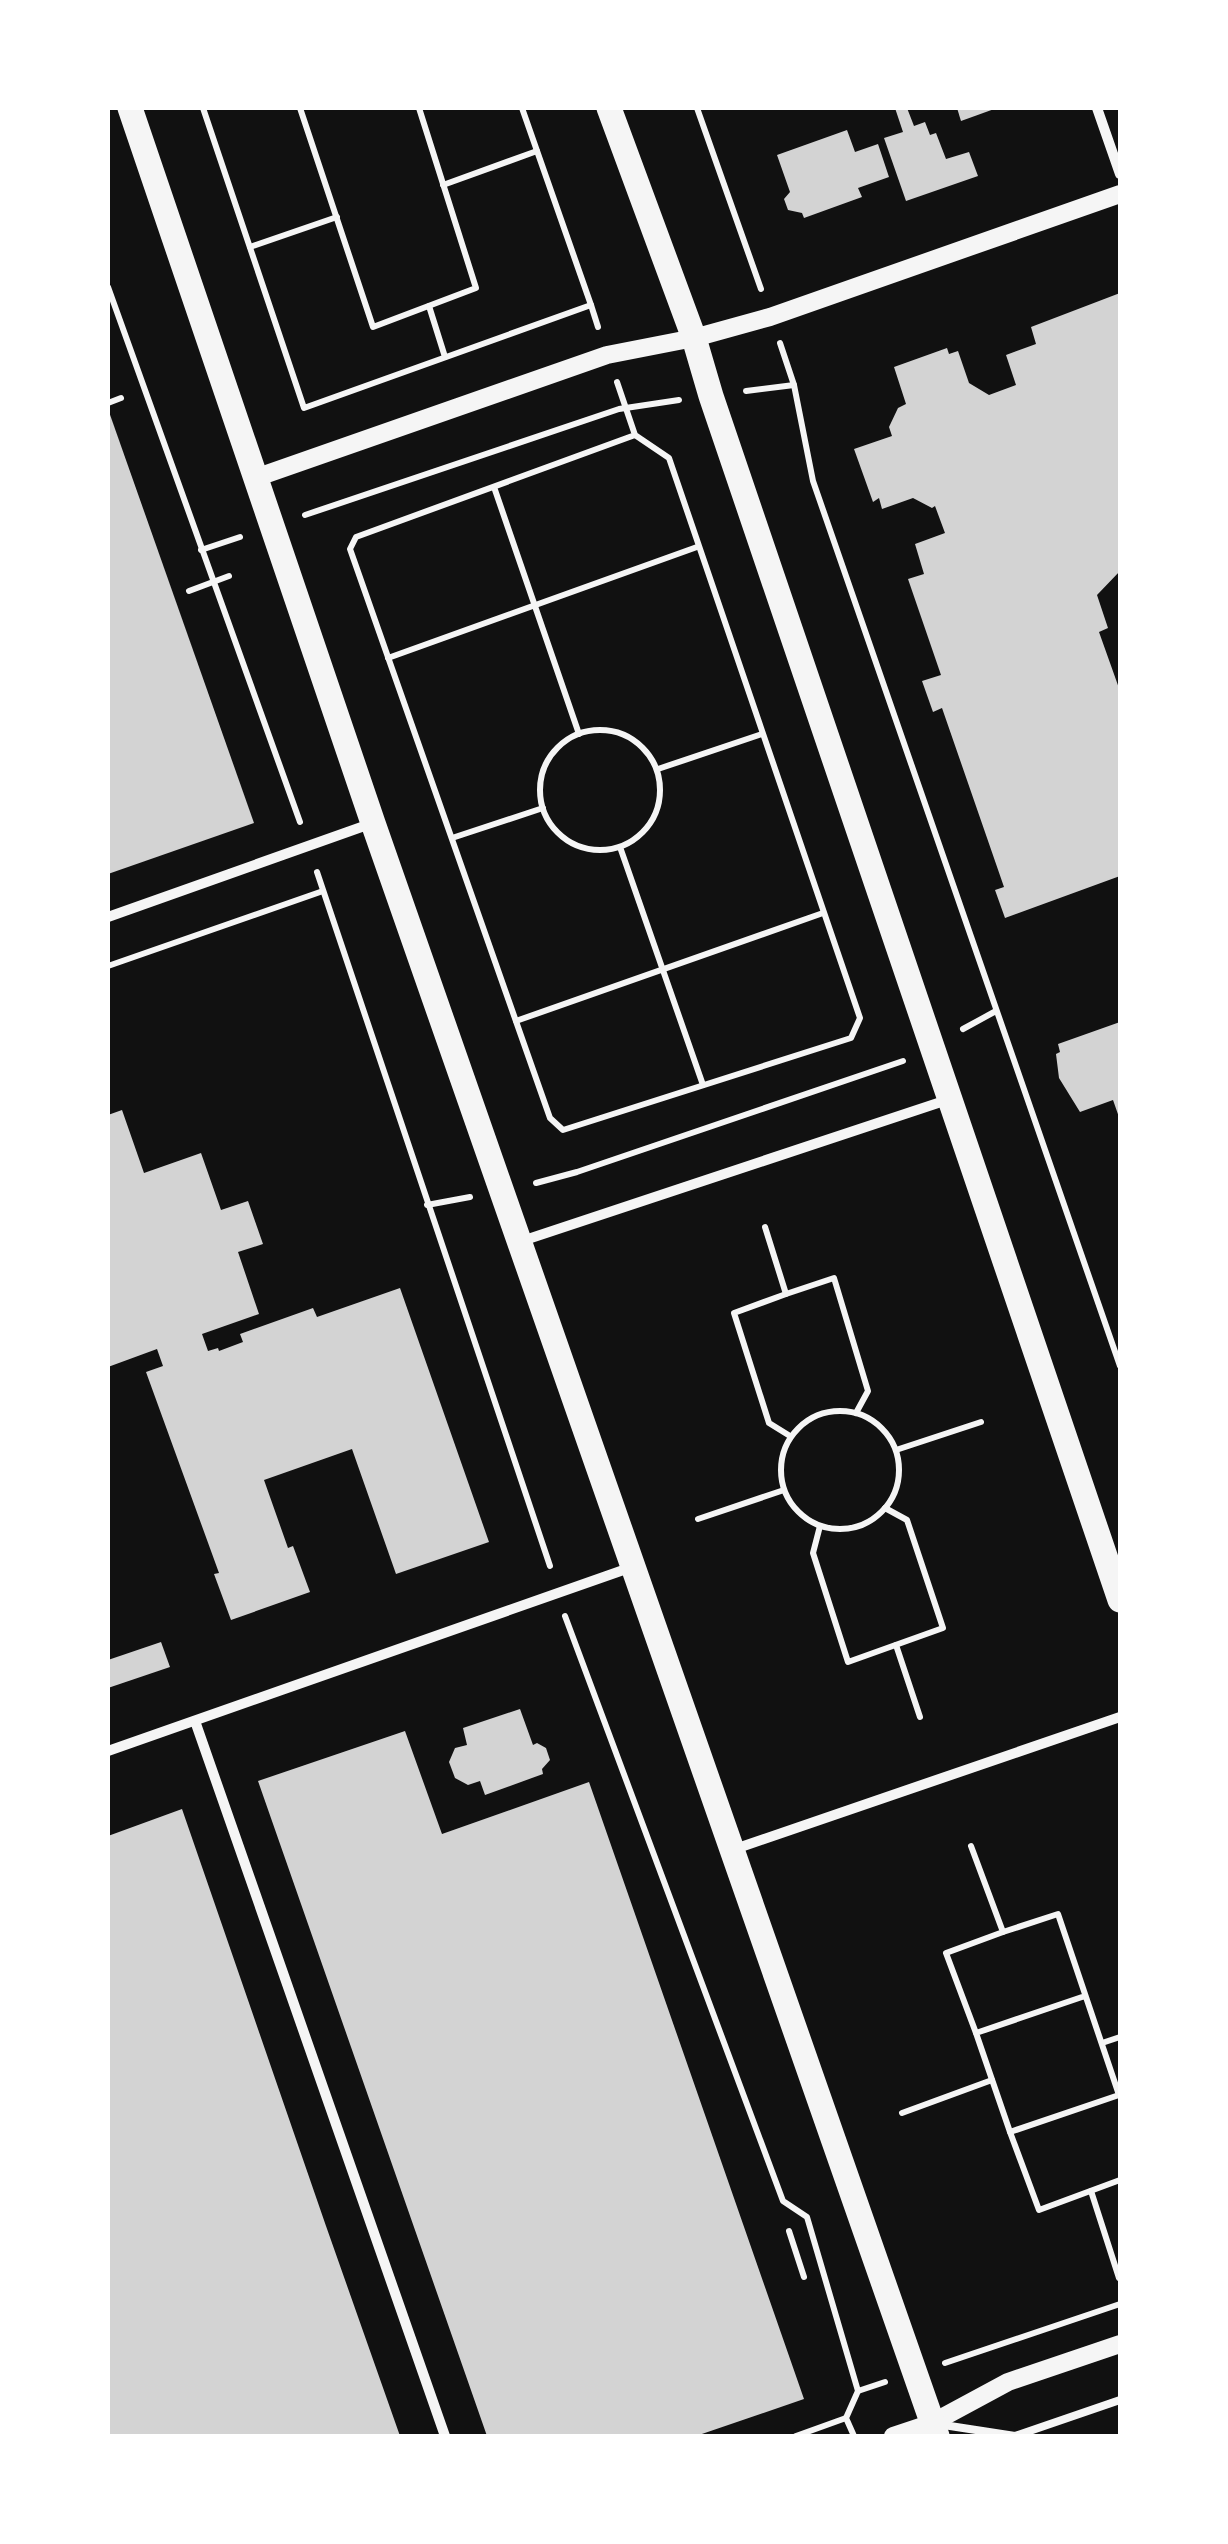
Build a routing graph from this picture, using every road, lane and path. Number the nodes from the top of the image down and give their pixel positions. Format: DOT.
graph roads {
  1 [pos="130,108"];
  2 [pos="203,108"];
  3 [pos="300,108"];
  4 [pos="418,108"];
  5 [pos="522,108"];
  6 [pos="609,108"];
  7 [pos="696,108"];
  8 [pos="1097,108"];
  9 [pos="537,151"];
  10 [pos="1120,174"];
  11 [pos="443,185"];
  12 [pos="1120,194"];
  13 [pos="337,218"];
  14 [pos="250,247"];
  15 [pos="757,277"];
  16 [pos="108,287"];
  17 [pos="591,305"];
  18 [pos="429,306"];
  19 [pos="694,338"];
  20 [pos="608,355"];
  21 [pos="445,357"];
  22 [pos="787,361"];
  23 [pos="121,398"];
  24 [pos="108,403"];
  25 [pos="652,403"];
  26 [pos="626,408"];
  27 [pos="635,435"];
  28 [pos="258,478"];
  29 [pos="494,487"];
  30 [pos="325,508"];
  31 [pos="226,541"];
  32 [pos="698,547"];
  33 [pos="201,550"];
  34 [pos="229,576"];
  35 [pos="213,582"];
  36 [pos="189,591"];
  37 [pos="535,605"];
  38 [pos="388,658"];
  39 [pos="579,734"];
  40 [pos="762,734"];
  41 [pos="658,769"];
  42 [pos="543,808"];
  43 [pos="372,823"];
  44 [pos="452,838"];
  45 [pos="308,845"];
  46 [pos="620,847"];
  47 [pos="323,891"];
  48 [pos="823,912"];
  49 [pos="108,917"];
  50 [pos="108,966"];
  51 [pos="662,970"];
  52 [pos="516,1021"];
  53 [pos="897,1064"];
  54 [pos="702,1085"];
  55 [pos="948,1100"];
  56 [pos="554,1178"];
  57 [pos="765,1227"];
  58 [pos="519,1242"];
  59 [pos="786,1294"];
  60 [pos="1120,1366"];
  61 [pos="856,1413"];
  62 [pos="982,1422"];
  63 [pos="790,1436"];
  64 [pos="896,1450"];
  65 [pos="784,1490"];
  66 [pos="885,1508"];
  67 [pos="698,1518"];
  68 [pos="820,1526"];
  69 [pos="632,1567"];
  70 [pos="560,1592"];
  71 [pos="1120,1600"];
  72 [pos="896,1645"];
  73 [pos="920,1716"];
  74 [pos="1120,1717"];
  75 [pos="195,1721"];
  76 [pos="108,1751"];
  77 [pos="971,1846"];
  78 [pos="731,1850"];
  79 [pos="1003,1932"];
  80 [pos="1084,1996"];
  81 [pos="976,2034"];
  82 [pos="1120,2036"];
  83 [pos="1102,2043"];
  84 [pos="992,2080"];
  85 [pos="1120,2096"];
  86 [pos="902,2113"];
  87 [pos="1010,2132"];
  88 [pos="1120,2180"];
  89 [pos="1091,2192"];
  90 [pos="789,2231"];
  91 [pos="804,2277"];
  92 [pos="1119,2278"];
  93 [pos="1120,2304"];
  94 [pos="1120,2344"];
  95 [pos="915,2374"];
  96 [pos="858,2390"];
  97 [pos="1120,2400"];
  98 [pos="846,2418"];
  99 [pos="934,2430"];
  100 [pos="445,2436"];
  101 [pos="796,2436"];
  102 [pos="854,2436"];
  103 [pos="894,2436"];
  1 -- 28 [label="main road"];
  2 -- 14 [label="path"];
  3 -- 13 [label="path"];
  4 -- 11 [label="path"];
  5 -- 9 [label="path"];
  6 -- 19 [label="main road"];
  7 -- 15 [label="path"];
  8 -- 10 [label="street"];
  9 -- 11 [label="path"];
  9 -- 17 [label="path"];
  11 -- 18 [label="path"];
  12 -- 19 [label="street"];
  13 -- 14 [label="path"];
  13 -- 18 [label="path"];
  14 -- 21 [label="path"];
  16 -- 33 [label="path"];
  17 -- 20 [label="path"];
  17 -- 21 [label="path"];
  18 -- 21 [label="path"];
  19 -- 20 [label="street"];
  19 -- 55 [label="main road"];
  20 -- 26 [label="path"];
  20 -- 28 [label="street"];
  22 -- 60 [label="path"];
  23 -- 24 [label="path"];
  25 -- 26 [label="path"];
  26 -- 27 [label="path"];
  26 -- 30 [label="path"];
  27 -- 29 [label="path"];
  27 -- 32 [label="path"];
  28 -- 43 [label="main road"];
  29 -- 37 [label="path"];
  29 -- 38 [label="path"];
  31 -- 33 [label="path"];
  32 -- 37 [label="path"];
  32 -- 40 [label="path"];
  33 -- 35 [label="path"];
  34 -- 35 [label="path"];
  35 -- 36 [label="path"];
  35 -- 45 [label="path"];
  37 -- 38 [label="path"];
  37 -- 39 [label="path"];
  38 -- 44 [label="path"];
  39 -- 41 [label="path"];
  39 -- 42 [label="path"];
  40 -- 41 [label="path"];
  40 -- 48 [label="path"];
  41 -- 46 [label="path"];
  42 -- 44 [label="path"];
  42 -- 46 [label="path"];
  43 -- 45 [label="street"];
  43 -- 58 [label="main road"];
  44 -- 52 [label="path"];
  45 -- 47 [label="path"];
  45 -- 49 [label="street"];
  46 -- 51 [label="path"];
  47 -- 50 [label="path"];
  47 -- 70 [label="path"];
  48 -- 51 [label="path"];
  48 -- 54 [label="path"];
  51 -- 52 [label="path"];
  51 -- 54 [label="path"];
  52 -- 54 [label="path"];
  53 -- 56 [label="path"];
  55 -- 58 [label="street"];
  55 -- 71 [label="main road"];
  57 -- 59 [label="path"];
  58 -- 69 [label="main road"];
  59 -- 61 [label="path"];
  59 -- 63 [label="path"];
  61 -- 63 [label="path"];
  61 -- 64 [label="path"];
  62 -- 64 [label="path"];
  63 -- 65 [label="path"];
  64 -- 66 [label="path"];
  65 -- 67 [label="path"];
  65 -- 68 [label="path"];
  66 -- 68 [label="path"];
  66 -- 72 [label="path"];
  68 -- 72 [label="path"];
  69 -- 70 [label="street"];
  69 -- 78 [label="main road"];
  70 -- 75 [label="street"];
  70 -- 96 [label="path"];
  72 -- 73 [label="path"];
  74 -- 78 [label="street"];
  75 -- 76 [label="street"];
  75 -- 100 [label="street"];
  77 -- 79 [label="path"];
  78 -- 95 [label="main road"];
  79 -- 80 [label="path"];
  79 -- 81 [label="path"];
  80 -- 81 [label="path"];
  80 -- 83 [label="path"];
  81 -- 84 [label="path"];
  82 -- 83 [label="path"];
  83 -- 85 [label="path"];
  84 -- 86 [label="path"];
  84 -- 87 [label="path"];
  85 -- 87 [label="path"];
  87 -- 89 [label="path"];
  88 -- 89 [label="path"];
  89 -- 92 [label="path"];
  90 -- 91 [label="path"];
  93 -- 95 [label="path"];
  94 -- 99 [label="street"];
  95 -- 96 [label="path"];
  95 -- 99 [label="main road"];
  96 -- 98 [label="path"];
  97 -- 99 [label="lane"];
  98 -- 101 [label="path"];
  98 -- 102 [label="path"];
  99 -- 103 [label="street"];
}
